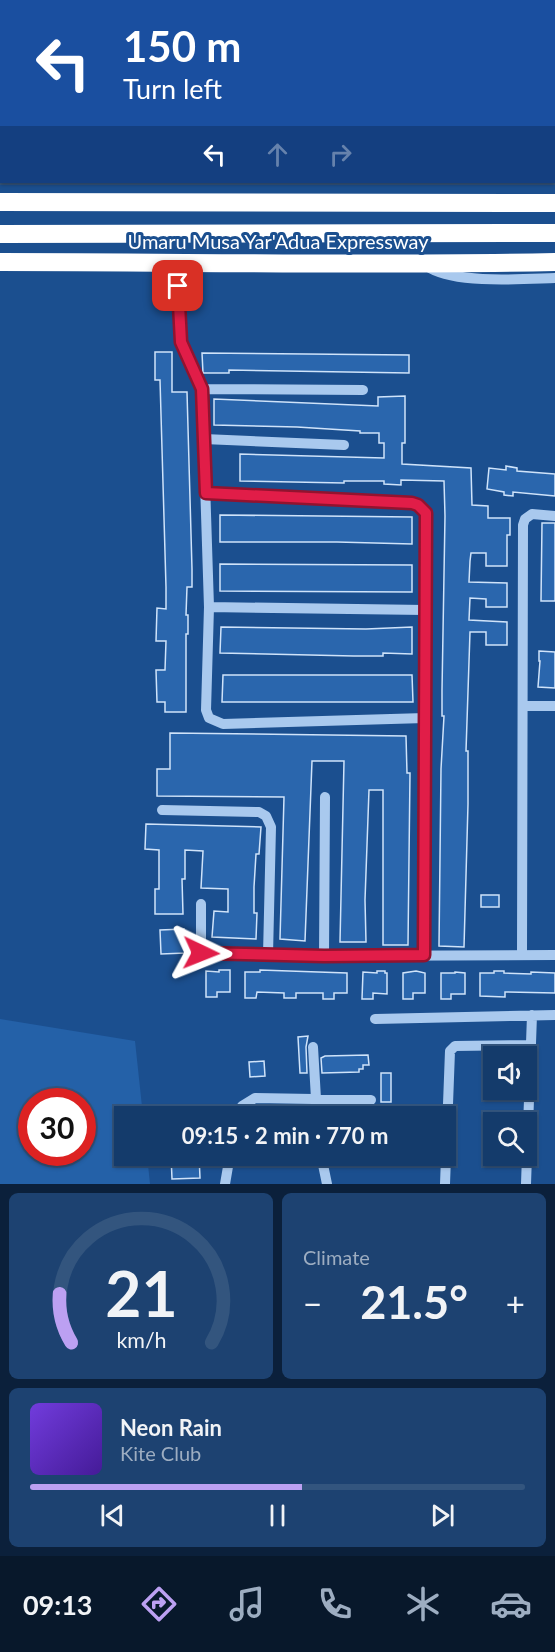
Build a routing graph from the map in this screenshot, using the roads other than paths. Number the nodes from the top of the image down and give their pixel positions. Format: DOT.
graph roads {
  1 [pos="0,202"];
  2 [pos="555,203"];
  3 [pos="555,233"];
  4 [pos="0,234"];
  5 [pos="0,262"];
  6 [pos="177,262"];
  7 [pos="555,262"];
  8 [pos="424,265"];
  9 [pos="555,278"];
  10 [pos="202,389"];
  11 [pos="363,390"];
  12 [pos="204,440"];
  13 [pos="344,445"];
  14 [pos="206,493"];
  15 [pos="555,516"];
  16 [pos="209,608"];
  17 [pos="425,610"];
  18 [pos="523,706"];
  19 [pos="555,706"];
  20 [pos="425,718"];
  21 [pos="325,797"];
  22 [pos="162,810"];
  23 [pos="201,904"];
  24 [pos="268,955"];
  25 [pos="424,955"];
  26 [pos="522,955"];
  27 [pos="555,955"];
  28 [pos="324,956"];
  29 [pos="532,1015"];
  30 [pos="555,1015"];
  31 [pos="375,1019"];
  32 [pos="483,1046"];
  33 [pos="531,1046"];
  34 [pos="313,1047"];
  35 [pos="316,1098"];
  36 [pos="371,1100"];
  37 [pos="529,1100"];
  38 [pos="242,1106"];
  39 [pos="316,1106"];
  40 [pos="228,1166"];
  41 [pos="323,1166"];
  42 [pos="225,1184"];
  43 [pos="327,1184"];
  44 [pos="445,1184"];
  45 [pos="526,1184"];
  1 -- 2 [label="highway, Umaru Musa Yar'Adua Expressway"];
  3 -- 4 [label="highway, Umaru Musa Yar'Adua Expressway"];
  5 -- 6 [label="highway, Umaru Musa Yar'Adua Expressway"];
  6 -- 8 [label="highway, Umaru Musa Yar'Adua Expressway"];
  6 -- 10 [label="street"];
  7 -- 8 [label="highway, Umaru Musa Yar'Adua Expressway"];
  8 -- 9 [label="street"];
  10 -- 11 [label="street"];
  10 -- 12 [label="street"];
  12 -- 13 [label="street"];
  12 -- 14 [label="street"];
  14 -- 16 [label="street"];
  14 -- 17 [label="street"];
  15 -- 18 [label="street"];
  16 -- 17 [label="street"];
  16 -- 20 [label="street"];
  17 -- 20 [label="street"];
  18 -- 19 [label="street"];
  18 -- 26 [label="street"];
  20 -- 25 [label="street"];
  21 -- 28 [label="street"];
  22 -- 24 [label="street"];
  23 -- 24 [label="street"];
  24 -- 28 [label="street"];
  25 -- 26 [label="street"];
  25 -- 28 [label="street"];
  26 -- 27 [label="street"];
  29 -- 30 [label="street"];
  29 -- 31 [label="street"];
  29 -- 33 [label="street"];
  32 -- 44 [label="street"];
  34 -- 35 [label="street"];
  35 -- 36 [label="street"];
  35 -- 38 [label="street"];
  35 -- 39 [label="street"];
  37 -- 45 [label="street"];
  40 -- 42 [label="street"];
  41 -- 43 [label="street"];
}
